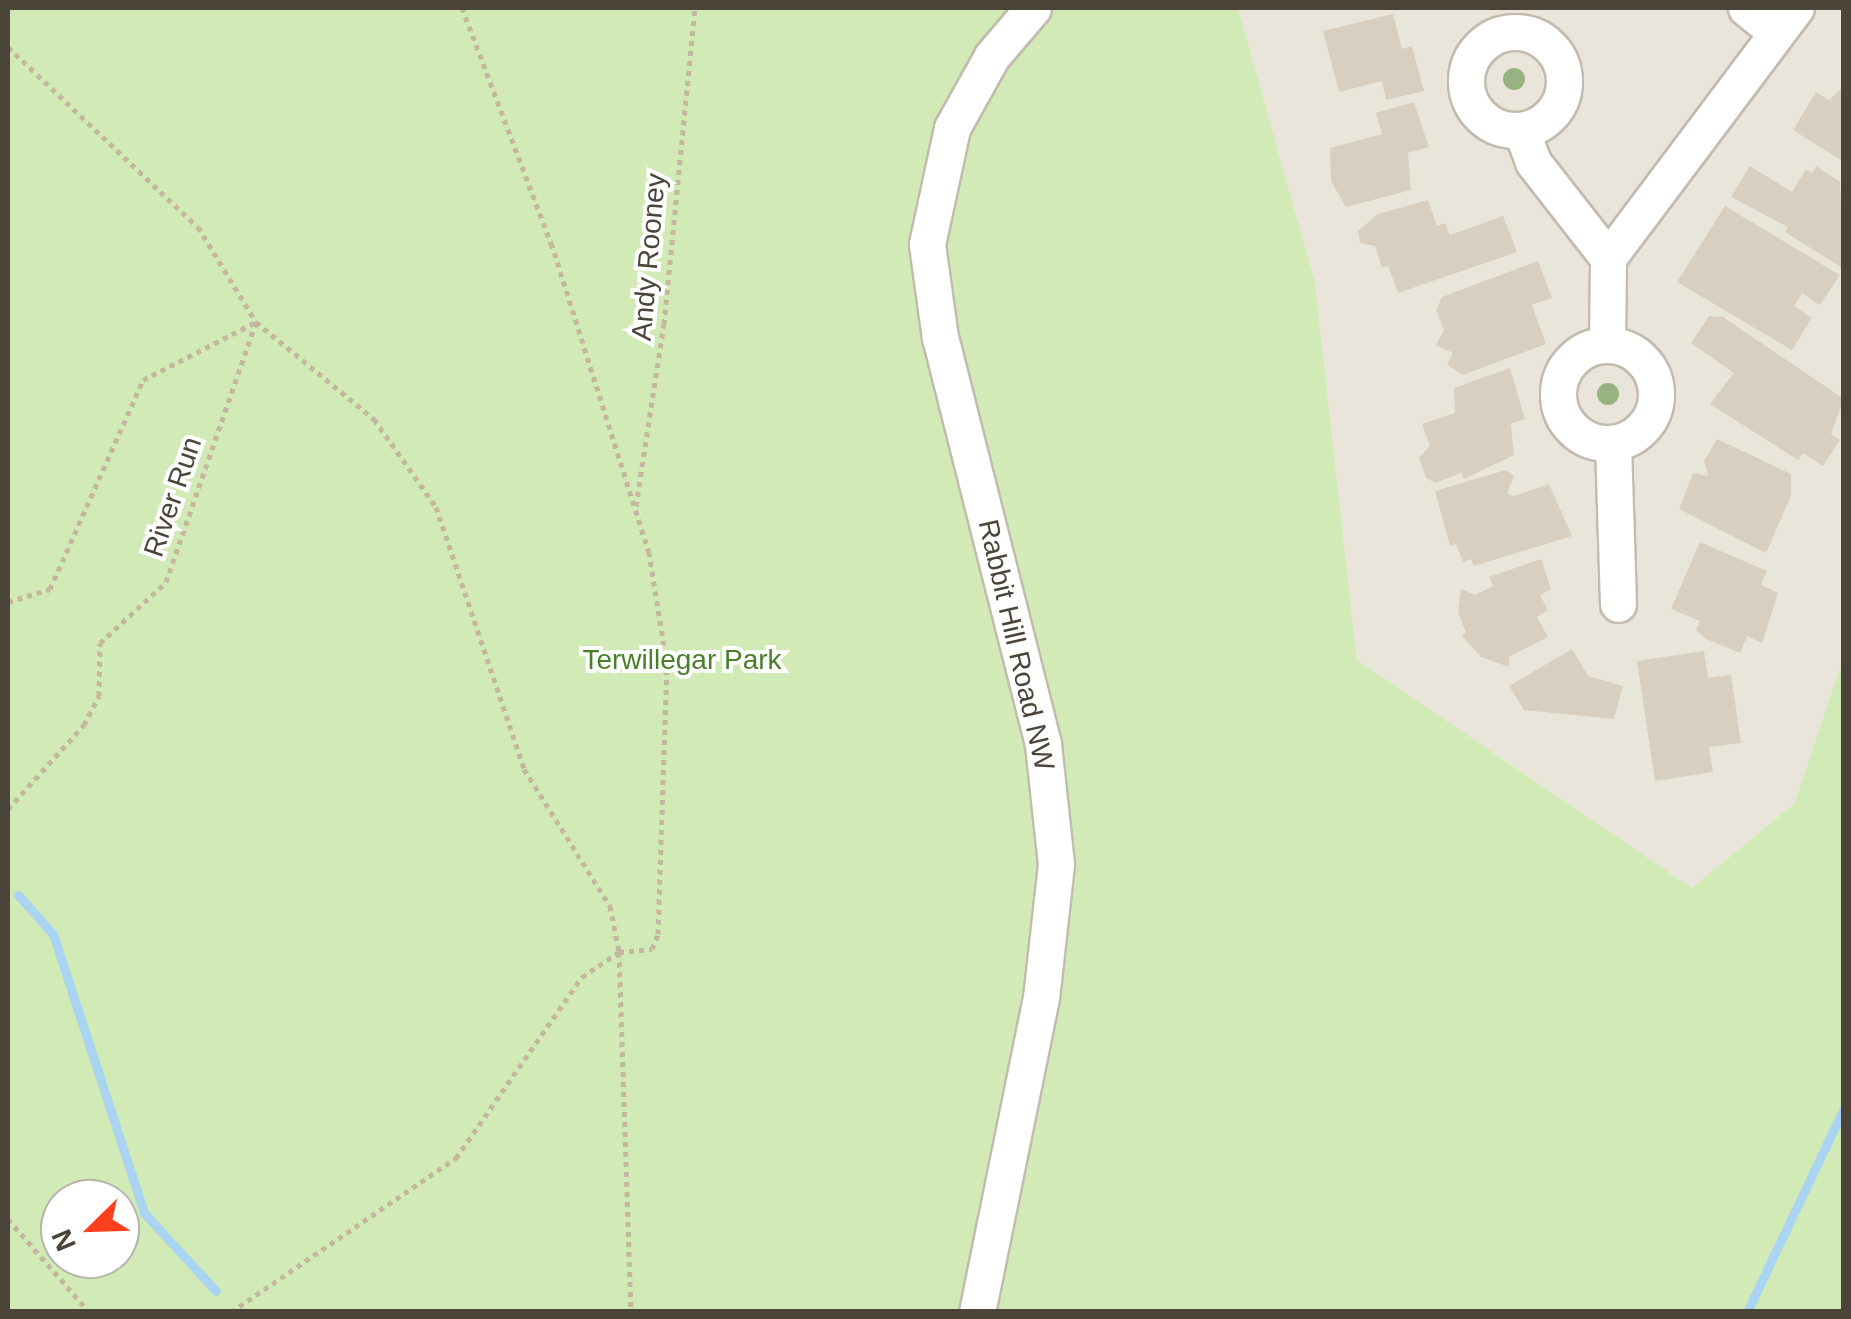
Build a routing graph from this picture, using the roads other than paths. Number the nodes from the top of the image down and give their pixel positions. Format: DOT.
graph roads {
  1 [pos="1033,8"];
  2 [pos="1746,8"];
  3 [pos="1786,20"];
  4 [pos="1521,130"];
  5 [pos="1608,258"];
  6 [pos="1607,344"];
  7 [pos="1613,444"];
  8 [pos="1618,604"];
  9 [pos="977,1312"];
  1 -- 9 [label="street, Rabbit Hill Road NW"];
  2 -- 3 [label="street"];
  3 -- 5 [label="street"];
  4 -- 5 [label="street"];
  5 -- 6 [label="street"];
  6 -- 7 [label="street"];
  6 -- 7 [label="street"];
  7 -- 8 [label="street"];
}
